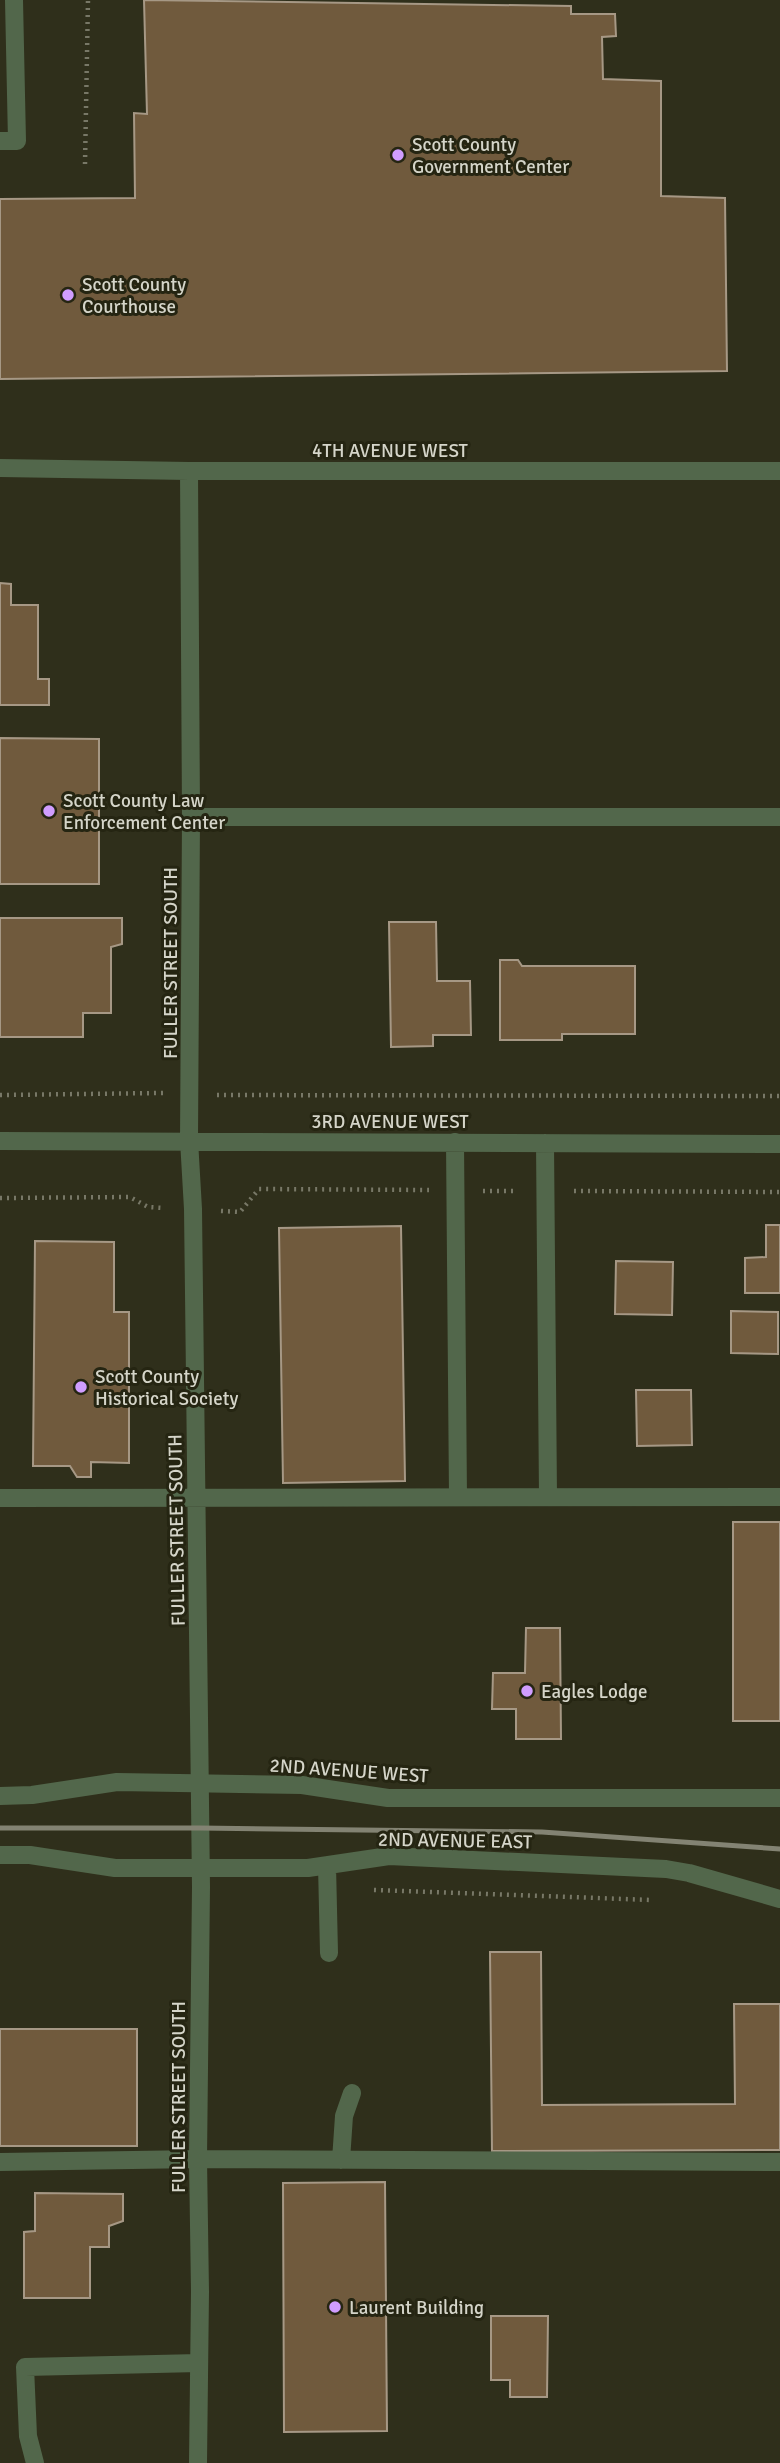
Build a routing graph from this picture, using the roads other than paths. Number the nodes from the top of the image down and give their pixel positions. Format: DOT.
graph roads {
  1 [pos="14,0"];
  2 [pos="0,141"];
  3 [pos="0,468"];
  4 [pos="189,471"];
  5 [pos="780,471"];
  6 [pos="191,817"];
  7 [pos="780,817"];
  8 [pos="189,1140"];
  9 [pos="0,1141"];
  10 [pos="455,1142"];
  11 [pos="545,1143"];
  12 [pos="780,1144"];
  13 [pos="197,1497"];
  14 [pos="458,1497"];
  15 [pos="548,1497"];
  16 [pos="780,1497"];
  17 [pos="0,1498"];
  18 [pos="200,1783"];
  19 [pos="0,1796"];
  20 [pos="780,1798"];
  21 [pos="0,1855"];
  22 [pos="327,1865"];
  23 [pos="200,1866"];
  24 [pos="780,1899"];
  25 [pos="329,1953"];
  26 [pos="352,2093"];
  27 [pos="198,2159"];
  28 [pos="341,2160"];
  29 [pos="0,2162"];
  30 [pos="780,2162"];
  31 [pos="199,2363"];
  32 [pos="35,2463"];
  33 [pos="198,2463"];
  1 -- 2 [label="street"];
  3 -- 4 [label="street, 4TH AVENUE WEST"];
  4 -- 5 [label="street, 4TH AVENUE WEST"];
  4 -- 6 [label="street, FULLER STREET SOUTH"];
  6 -- 7 [label="street"];
  6 -- 8 [label="street, FULLER STREET SOUTH"];
  8 -- 9 [label="street, 3RD AVENUE WEST"];
  8 -- 10 [label="street, 3RD AVENUE WEST"];
  8 -- 13 [label="street, FULLER STREET SOUTH"];
  10 -- 11 [label="street, 3RD AVENUE WEST"];
  10 -- 14 [label="street"];
  11 -- 12 [label="street, 3RD AVENUE WEST"];
  11 -- 15 [label="street"];
  13 -- 14 [label="street"];
  13 -- 17 [label="street"];
  13 -- 18 [label="street, FULLER STREET SOUTH"];
  14 -- 15 [label="street"];
  15 -- 16 [label="street"];
  18 -- 19 [label="street, 2ND AVENUE WEST"];
  18 -- 20 [label="street, 2ND AVENUE WEST"];
  18 -- 23 [label="street, FULLER STREET SOUTH"];
  21 -- 23 [label="street, 2ND AVENUE EAST"];
  22 -- 23 [label="street, 2ND AVENUE EAST"];
  22 -- 24 [label="street, 2ND AVENUE EAST"];
  22 -- 25 [label="street"];
  23 -- 27 [label="street, FULLER STREET SOUTH"];
  26 -- 28 [label="street"];
  27 -- 28 [label="street"];
  27 -- 29 [label="street"];
  27 -- 31 [label="street, FULLER STREET SOUTH"];
  28 -- 30 [label="street"];
  31 -- 32 [label="street"];
  31 -- 33 [label="street, FULLER STREET SOUTH"];
}
